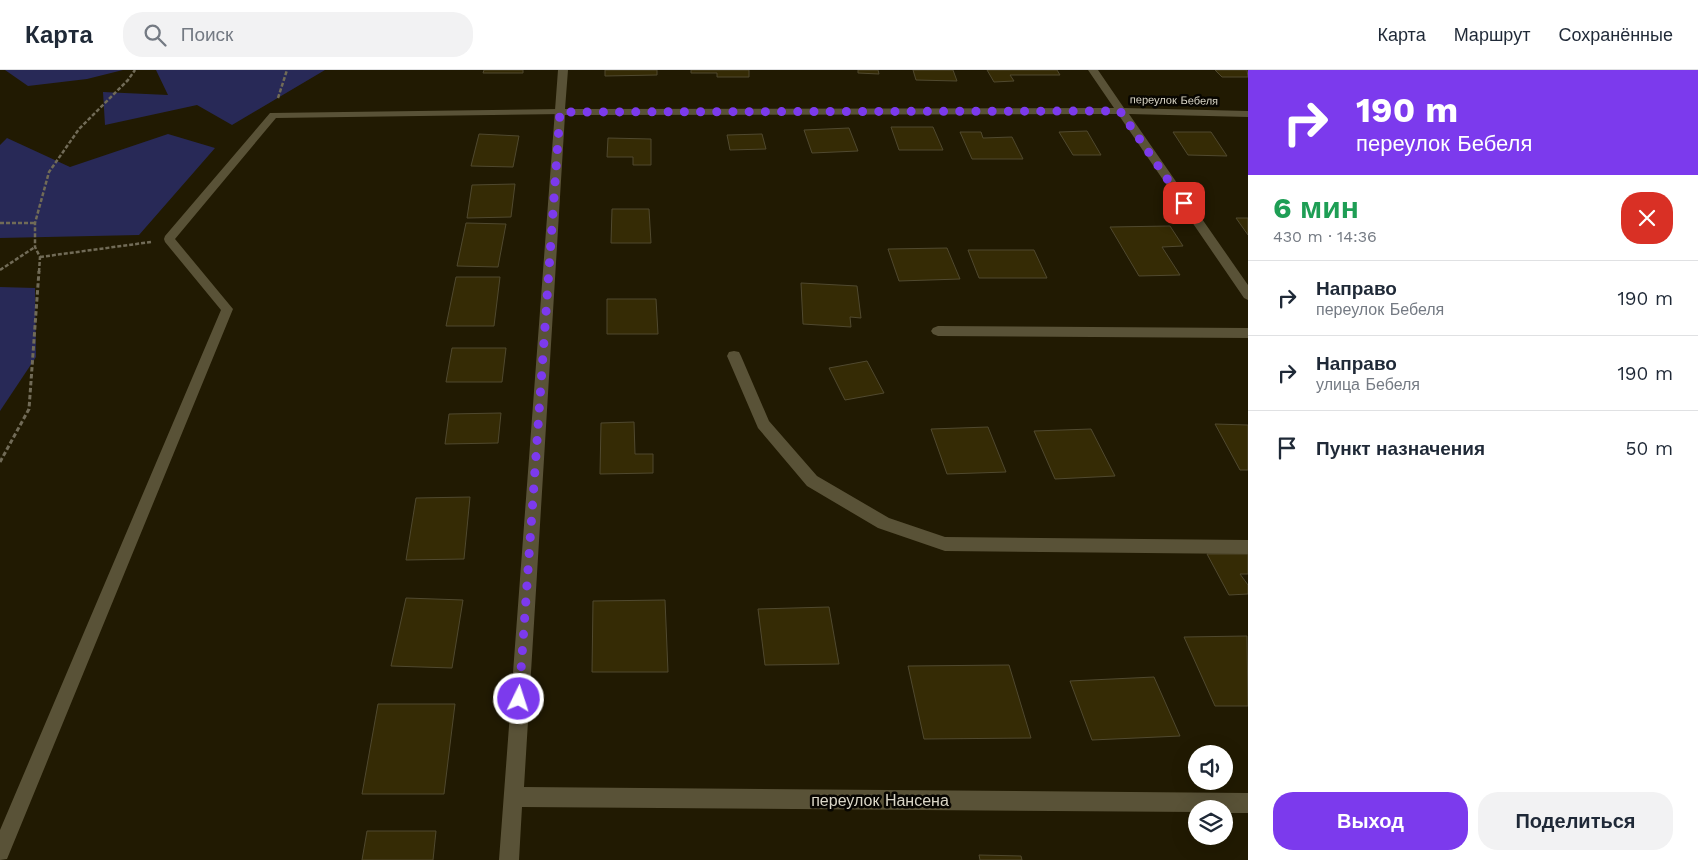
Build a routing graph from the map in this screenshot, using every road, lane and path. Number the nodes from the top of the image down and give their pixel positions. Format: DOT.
graph roads {
  1 [pos="135,70"];
  2 [pos="287,70"];
  3 [pos="563,70"];
  4 [pos="1093,70"];
  5 [pos="1120,111"];
  6 [pos="560,112"];
  7 [pos="1248,114"];
  8 [pos="273,115"];
  9 [pos="0,223"];
  10 [pos="35,224"];
  11 [pos="169,239"];
  12 [pos="35,247"];
  13 [pos="40,257"];
  14 [pos="0,270"];
  15 [pos="1248,295"];
  16 [pos="938,330"];
  17 [pos="1248,333"];
  18 [pos="734,356"];
  19 [pos="0,462"];
  20 [pos="1248,547"];
  21 [pos="512,797"];
  22 [pos="1248,803"];
  23 [pos="0,852"];
  24 [pos="509,860"];
  1 -- 10 [label="path"];
  2 -- 8 [label="path"];
  3 -- 6 [label="street"];
  4 -- 5 [label="street"];
  5 -- 6 [label="street, переулок Бебеля"];
  5 -- 7 [label="street, переулок Бебеля"];
  5 -- 15 [label="street"];
  6 -- 8 [label="lane"];
  6 -- 21 [label="street"];
  8 -- 11 [label="lane"];
  9 -- 10 [label="path"];
  10 -- 12 [label="path"];
  11 -- 13 [label="path"];
  11 -- 23 [label="lane"];
  12 -- 13 [label="path"];
  12 -- 14 [label="path"];
  13 -- 19 [label="path"];
  16 -- 17 [label="street"];
  18 -- 20 [label="street"];
  21 -- 22 [label="street, переулок Нансена"];
  21 -- 24 [label="street"];
}
